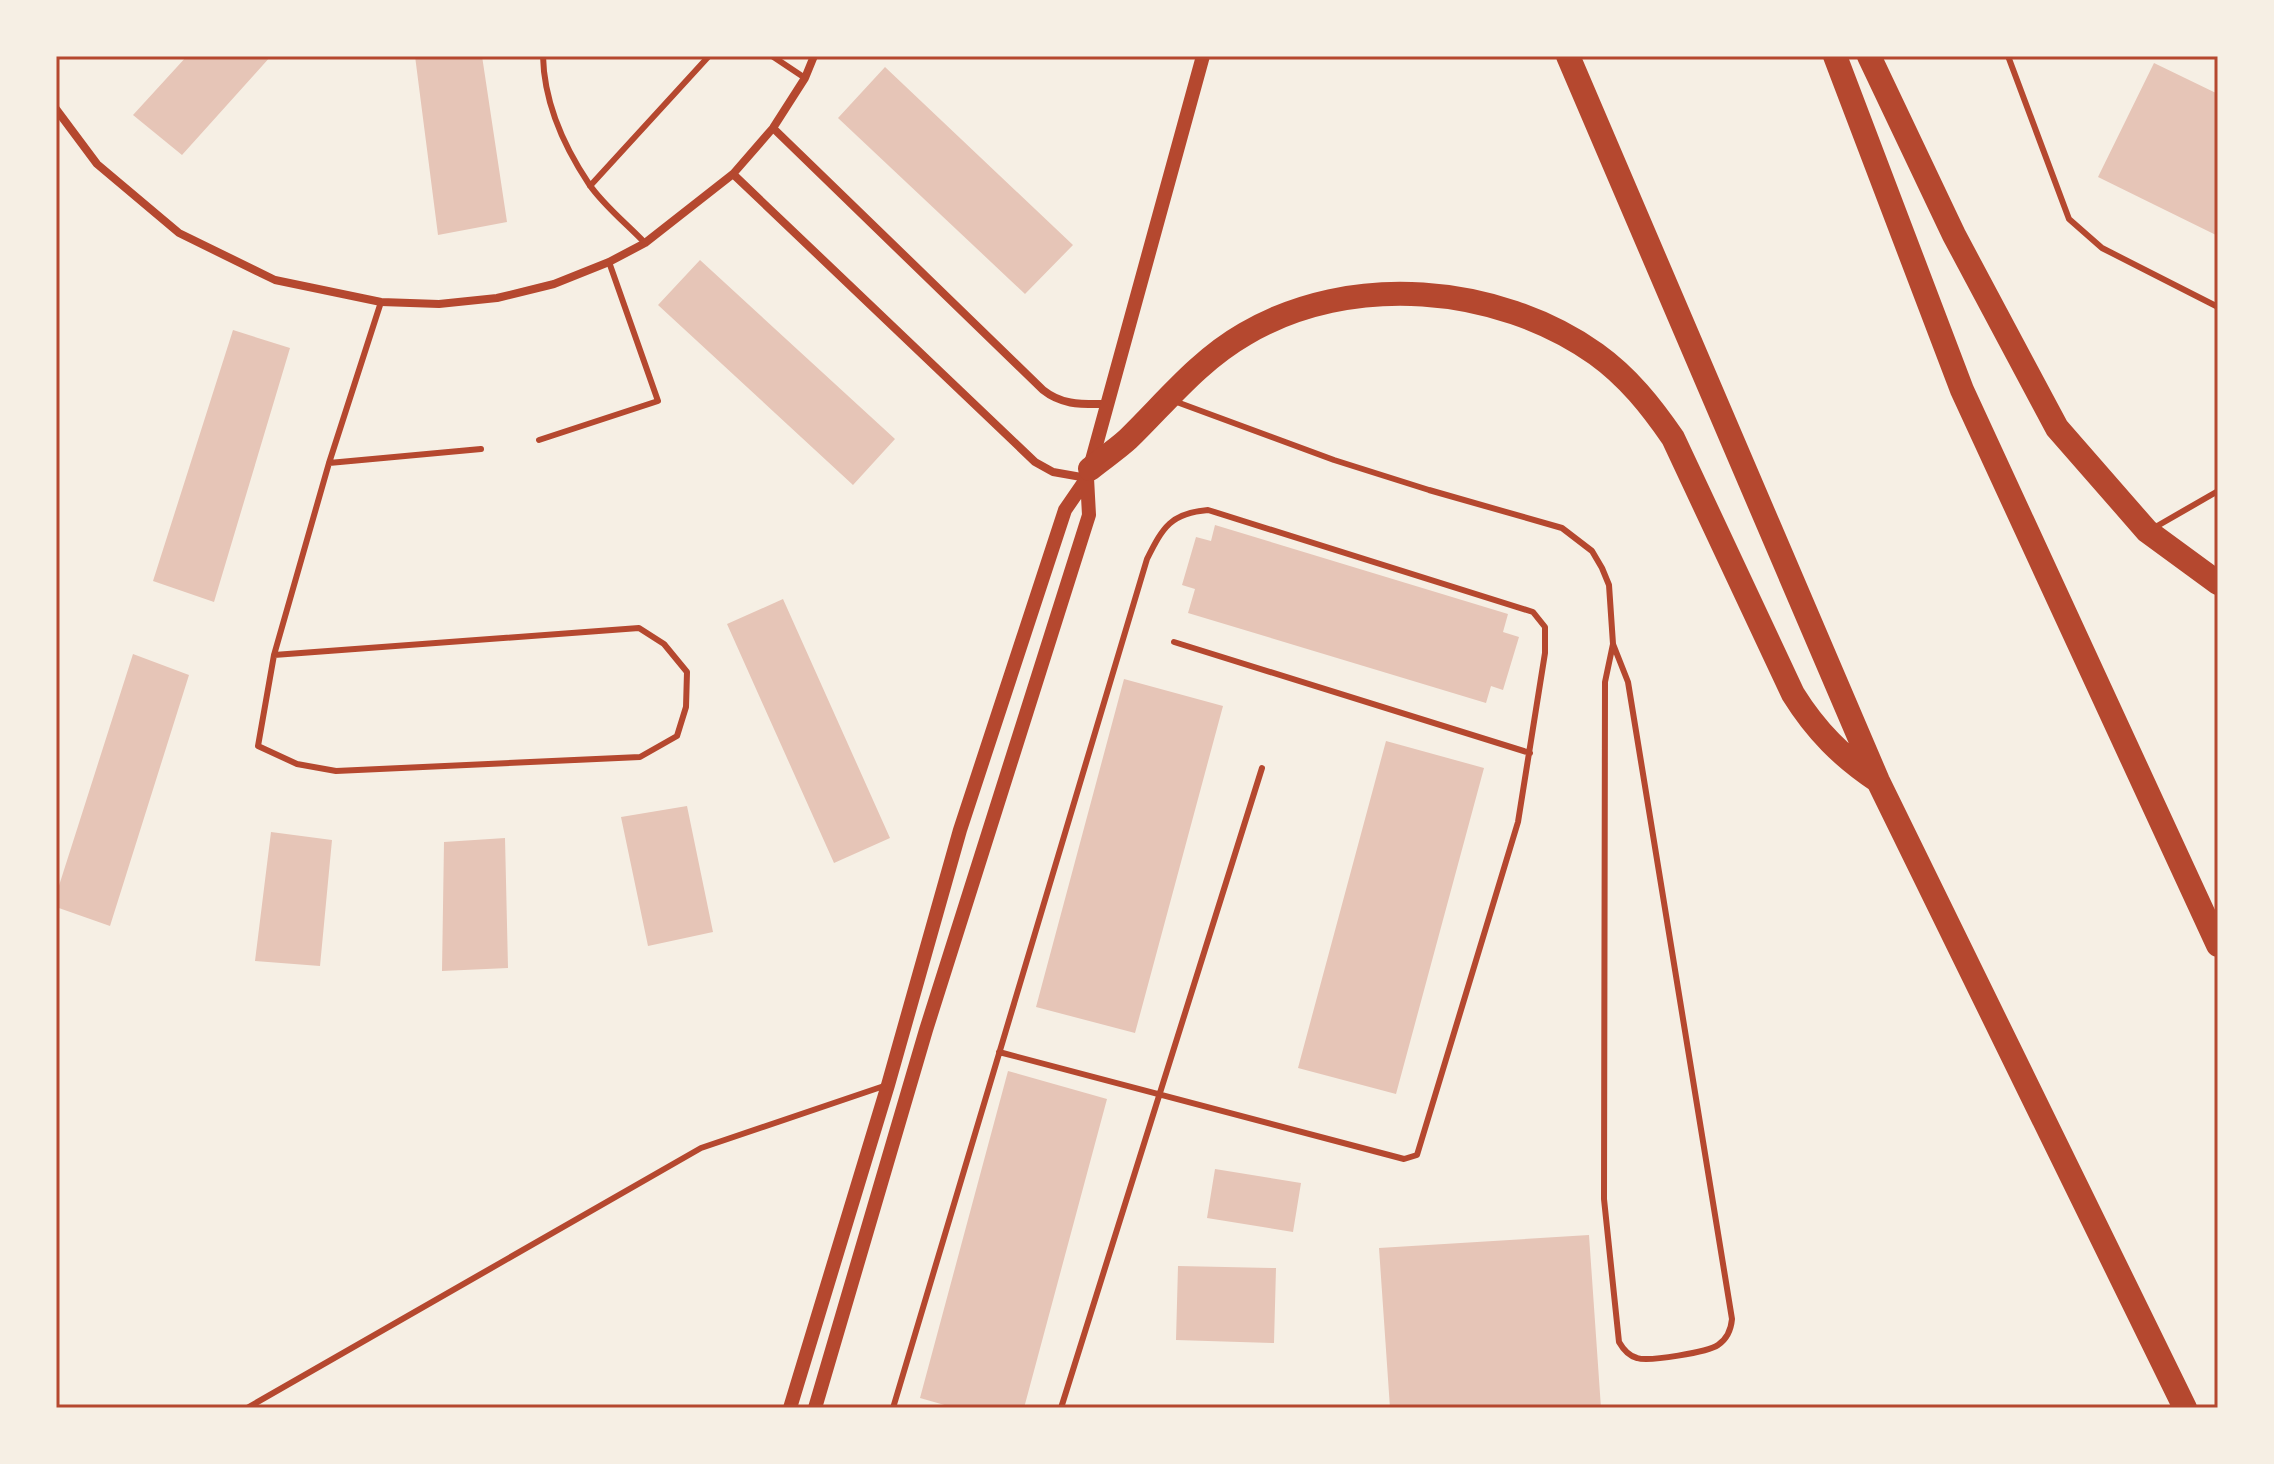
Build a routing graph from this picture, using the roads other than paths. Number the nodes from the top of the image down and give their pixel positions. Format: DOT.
graph roads {
  1 [pos="543,56"];
  2 [pos="709,56"];
  3 [pos="772,56"];
  4 [pos="814,56"];
  5 [pos="1203,56"];
  6 [pos="1568,56"];
  7 [pos="1835,56"];
  8 [pos="1869,56"];
  9 [pos="2008,56"];
  10 [pos="805,78"];
  11 [pos="56,109"];
  12 [pos="773,128"];
  13 [pos="733,174"];
  14 [pos="590,186"];
  15 [pos="645,243"];
  16 [pos="609,262"];
  17 [pos="381,302"];
  18 [pos="2218,307"];
  19 [pos="1167,399"];
  20 [pos="1108,404"];
  21 [pos="539,440"];
  22 [pos="481,449"];
  23 [pos="329,463"];
  24 [pos="1088,473"];
  25 [pos="2218,491"];
  26 [pos="2147,531"];
  27 [pos="2218,583"];
  28 [pos="1174,642"];
  29 [pos="1613,644"];
  30 [pos="274,655"];
  31 [pos="1530,753"];
  32 [pos="1262,768"];
  33 [pos="1878,781"];
  34 [pos="2218,945"];
  35 [pos="904,1028"];
  36 [pos="926,1030"];
  37 [pos="999,1052"];
  38 [pos="888,1085"];
  39 [pos="1159,1095"];
  40 [pos="247,1408"];
  41 [pos="790,1408"];
  42 [pos="815,1408"];
  43 [pos="893,1408"];
  44 [pos="1061,1408"];
  45 [pos="2185,1408"];
  1 -- 14 [label="lane"];
  2 -- 14 [label="lane"];
  3 -- 10 [label="lane"];
  4 -- 10 [label="street"];
  5 -- 20 [label="street"];
  6 -- 33 [label="highway"];
  7 -- 34 [label="highway"];
  8 -- 26 [label="highway"];
  9 -- 18 [label="lane"];
  10 -- 12 [label="street"];
  11 -- 17 [label="street"];
  12 -- 13 [label="street"];
  12 -- 20 [label="street"];
  13 -- 15 [label="street"];
  13 -- 24 [label="street"];
  14 -- 15 [label="lane"];
  15 -- 16 [label="street"];
  16 -- 17 [label="street"];
  16 -- 21 [label="lane"];
  17 -- 23 [label="lane"];
  19 -- 24 [label="highway"];
  19 -- 29 [label="lane"];
  19 -- 33 [label="highway"];
  20 -- 24 [label="street"];
  22 -- 23 [label="lane"];
  23 -- 30 [label="lane"];
  24 -- 35 [label="street"];
  24 -- 36 [label="street"];
  25 -- 26 [label="lane"];
  26 -- 27 [label="highway"];
  28 -- 31 [label="lane"];
  29 -- 29 [label="lane"];
  30 -- 30 [label="lane"];
  31 -- 37 [label="lane"];
  31 -- 39 [label="lane"];
  32 -- 39 [label="lane"];
  33 -- 45 [label="highway"];
  35 -- 36 [label="street"];
  35 -- 38 [label="street"];
  36 -- 42 [label="street"];
  37 -- 39 [label="lane"];
  37 -- 43 [label="lane"];
  38 -- 40 [label="lane"];
  38 -- 41 [label="street"];
  39 -- 44 [label="lane"];
}
